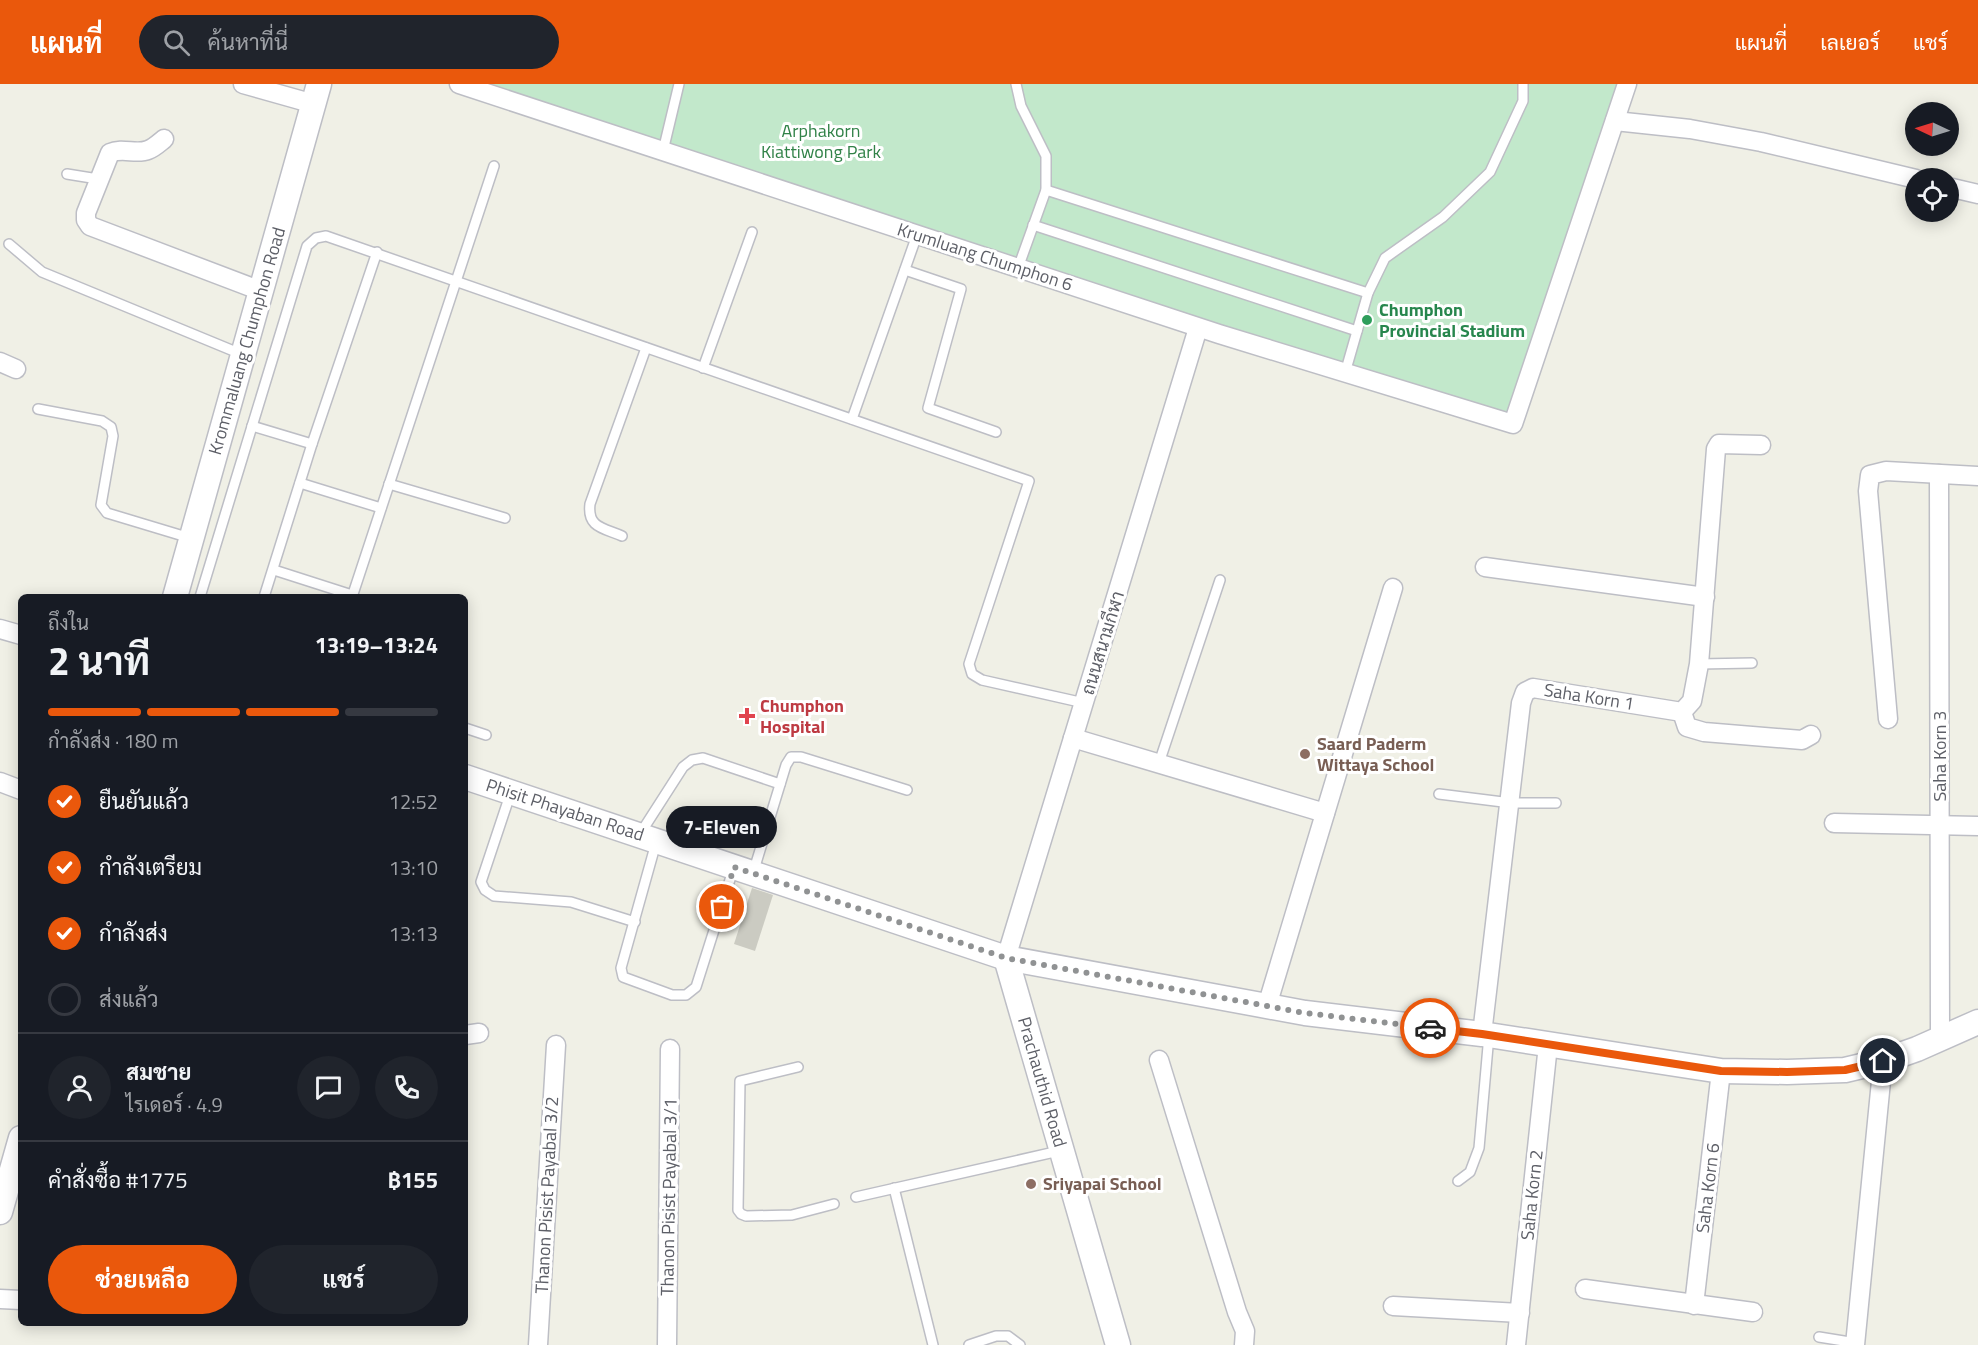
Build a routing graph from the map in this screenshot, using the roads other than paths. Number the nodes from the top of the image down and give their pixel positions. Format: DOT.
graph roads {
  1 [pos="243,84"];
  2 [pos="459,84"];
  3 [pos="679,84"];
  4 [pos="1016,84"];
  5 [pos="1523,84"];
  6 [pos="1627,84"];
  7 [pos="316,94"];
  8 [pos="1615,121"];
  9 [pos="164,139"];
  10 [pos="663,151"];
  11 [pos="494,166"];
  12 [pos="67,174"];
  13 [pos="1905,176"];
  14 [pos="98,179"];
  15 [pos="1046,190"];
  16 [pos="1959,190"];
  17 [pos="1978,194"];
  18 [pos="1033,225"];
  19 [pos="752,232"];
  20 [pos="917,235"];
  21 [pos="9,244"];
  22 [pos="377,252"];
  23 [pos="1018,268"];
  24 [pos="905,270"];
  25 [pos="456,281"];
  26 [pos="261,291"];
  27 [pos="1368,293"];
  28 [pos="1198,327"];
  29 [pos="1357,331"];
  30 [pos="646,348"];
  31 [pos="243,355"];
  32 [pos="703,368"];
  33 [pos="1345,373"];
  34 [pos="38,409"];
  35 [pos="852,419"];
  36 [pos="252,426"];
  37 [pos="996,432"];
  38 [pos="312,444"];
  39 [pos="1761,445"];
  40 [pos="1939,474"];
  41 [pos="1978,476"];
  42 [pos="300,483"];
  43 [pos="389,484"];
  44 [pos="381,508"];
  45 [pos="505,518"];
  46 [pos="622,536"];
  47 [pos="192,539"];
  48 [pos="1485,567"];
  49 [pos="274,570"];
  50 [pos="1220,580"];
  51 [pos="1393,588"];
  52 [pos="176,594"];
  53 [pos="201,594"];
  54 [pos="265,594"];
  55 [pos="346,594"];
  56 [pos="353,594"];
  57 [pos="1705,597"];
  58 [pos="0,628"];
  59 [pos="18,634"];
  60 [pos="1752,663"];
  61 [pos="1699,664"];
  62 [pos="1084,703"];
  63 [pos="1682,712"];
  64 [pos="1888,719"];
  65 [pos="468,729"];
  66 [pos="486,735"];
  67 [pos="1811,735"];
  68 [pos="1073,738"];
  69 [pos="1159,763"];
  70 [pos="468,778"];
  71 [pos="0,782"];
  72 [pos="780,784"];
  73 [pos="18,789"];
  74 [pos="907,790"];
  75 [pos="511,792"];
  76 [pos="1439,794"];
  77 [pos="1511,803"];
  78 [pos="1556,803"];
  79 [pos="1325,813"];
  80 [pos="1834,823"];
  81 [pos="1941,825"];
  82 [pos="1978,826"];
  83 [pos="648,838"];
  84 [pos="744,870"];
  85 [pos="634,922"];
  86 [pos="1006,958"];
  87 [pos="1267,1006"];
  88 [pos="1978,1022"];
  89 [pos="1486,1034"];
  90 [pos="1940,1038"];
  91 [pos="556,1045"];
  92 [pos="1548,1045"];
  93 [pos="670,1049"];
  94 [pos="1159,1060"];
  95 [pos="1883,1061"];
  96 [pos="798,1067"];
  97 [pos="1721,1071"];
  98 [pos="18,1149"];
  99 [pos="1062,1150"];
  100 [pos="1458,1181"];
  101 [pos="894,1188"];
  102 [pos="856,1197"];
  103 [pos="834,1204"];
  104 [pos="0,1212"];
  105 [pos="1585,1289"];
  106 [pos="0,1299"];
  107 [pos="18,1300"];
  108 [pos="1694,1305"];
  109 [pos="1393,1306"];
  110 [pos="1753,1312"];
  111 [pos="1520,1313"];
  112 [pos="1820,1337"];
  113 [pos="1856,1344"];
  114 [pos="538,1345"];
  115 [pos="667,1345"];
  116 [pos="933,1345"];
  117 [pos="969,1345"];
  118 [pos="1020,1345"];
  119 [pos="1118,1345"];
  120 [pos="1244,1345"];
  121 [pos="1516,1345"];
  1 -- 7 [label="street"];
  2 -- 10 [label="street, Krumluang Chumphon 6"];
  3 -- 10 [label="lane"];
  4 -- 15 [label="lane"];
  5 -- 27 [label="lane"];
  6 -- 8 [label="street"];
  7 -- 26 [label="street, Krommaluang Chumphon Road"];
  8 -- 13 [label="street"];
  8 -- 33 [label="street, Krumluang Chumphon 6"];
  9 -- 14 [label="street"];
  10 -- 20 [label="street, Krumluang Chumphon 6"];
  11 -- 25 [label="lane"];
  12 -- 14 [label="lane"];
  14 -- 26 [label="street"];
  15 -- 18 [label="lane"];
  15 -- 27 [label="lane"];
  16 -- 17 [label="street"];
  18 -- 23 [label="lane"];
  18 -- 29 [label="lane"];
  19 -- 32 [label="lane"];
  20 -- 23 [label="street, Krumluang Chumphon 6"];
  20 -- 24 [label="lane"];
  21 -- 31 [label="lane"];
  22 -- 25 [label="lane"];
  22 -- 36 [label="lane"];
  22 -- 38 [label="lane"];
  23 -- 28 [label="street, Krumluang Chumphon 6"];
  24 -- 35 [label="lane"];
  24 -- 37 [label="lane"];
  25 -- 30 [label="lane"];
  25 -- 43 [label="lane"];
  26 -- 31 [label="street, Krommaluang Chumphon Road"];
  27 -- 29 [label="lane"];
  28 -- 33 [label="street, Krumluang Chumphon 6"];
  28 -- 62 [label="street, ถนนสนามกีฬา"];
  29 -- 33 [label="lane"];
  30 -- 32 [label="lane"];
  30 -- 46 [label="lane"];
  31 -- 47 [label="street, Krommaluang Chumphon Road"];
  32 -- 35 [label="lane"];
  34 -- 47 [label="lane"];
  35 -- 62 [label="lane"];
  36 -- 38 [label="lane"];
  36 -- 53 [label="lane"];
  38 -- 42 [label="lane"];
  39 -- 57 [label="street"];
  40 -- 41 [label="street"];
  40 -- 64 [label="street"];
  40 -- 81 [label="street, Saha Korn 3"];
  42 -- 44 [label="lane"];
  42 -- 49 [label="lane"];
  43 -- 44 [label="lane"];
  43 -- 45 [label="lane"];
  44 -- 56 [label="lane"];
  47 -- 52 [label="street, Krommaluang Chumphon Road"];
  48 -- 57 [label="street"];
  49 -- 54 [label="lane"];
  49 -- 55 [label="lane"];
  50 -- 69 [label="lane"];
  51 -- 79 [label="street"];
  57 -- 61 [label="street"];
  58 -- 59 [label="street"];
  60 -- 61 [label="lane"];
  61 -- 63 [label="street"];
  62 -- 68 [label="street, ถนนสนามกีฬา"];
  63 -- 67 [label="street"];
  63 -- 77 [label="street, Saha Korn 1"];
  65 -- 66 [label="lane"];
  68 -- 69 [label="street"];
  68 -- 86 [label="street, ถนนสนามกีฬา"];
  69 -- 79 [label="street"];
  70 -- 75 [label="street, Phisit Phayaban Road"];
  71 -- 73 [label="street"];
  72 -- 74 [label="lane"];
  72 -- 83 [label="lane"];
  72 -- 84 [label="lane"];
  75 -- 83 [label="street, Phisit Phayaban Road"];
  75 -- 85 [label="lane"];
  76 -- 77 [label="lane"];
  77 -- 78 [label="lane"];
  77 -- 89 [label="street, Saha Korn 1"];
  79 -- 87 [label="street"];
  80 -- 81 [label="street"];
  81 -- 82 [label="street"];
  81 -- 90 [label="street, Saha Korn 3"];
  83 -- 84 [label="street, Phisit Phayaban Road"];
  83 -- 85 [label="lane"];
  84 -- 85 [label="lane"];
  84 -- 86 [label="street, Phisit Phayaban Road"];
  86 -- 87 [label="street, Phisit Phayaban Road"];
  86 -- 99 [label="street, Prachauthid Road"];
  87 -- 89 [label="street, Phisit Phayaban Road"];
  88 -- 90 [label="street, Phisit Phayaban Road"];
  89 -- 92 [label="street, Phisit Phayaban Road"];
  89 -- 100 [label="lane"];
  90 -- 95 [label="street, Phisit Phayaban Road"];
  91 -- 114 [label="street, Thanon Pisist Payabal 3/2"];
  92 -- 97 [label="street, Phisit Phayaban Road"];
  92 -- 111 [label="street, Saha Korn 2"];
  93 -- 115 [label="street, Thanon Pisist Payabal 3/1"];
  94 -- 120 [label="street"];
  95 -- 97 [label="street, Phisit Phayaban Road"];
  95 -- 113 [label="street"];
  96 -- 103 [label="lane"];
  97 -- 108 [label="street, Saha Korn 6"];
  98 -- 104 [label="street"];
  99 -- 101 [label="lane"];
  99 -- 119 [label="street, Prachauthid Road"];
  101 -- 102 [label="lane"];
  101 -- 116 [label="lane"];
  105 -- 108 [label="street"];
  106 -- 107 [label="street"];
  108 -- 110 [label="street"];
  109 -- 111 [label="street"];
  111 -- 121 [label="street, Saha Korn 2"];
  112 -- 113 [label="lane"];
  117 -- 118 [label="lane"];
}
